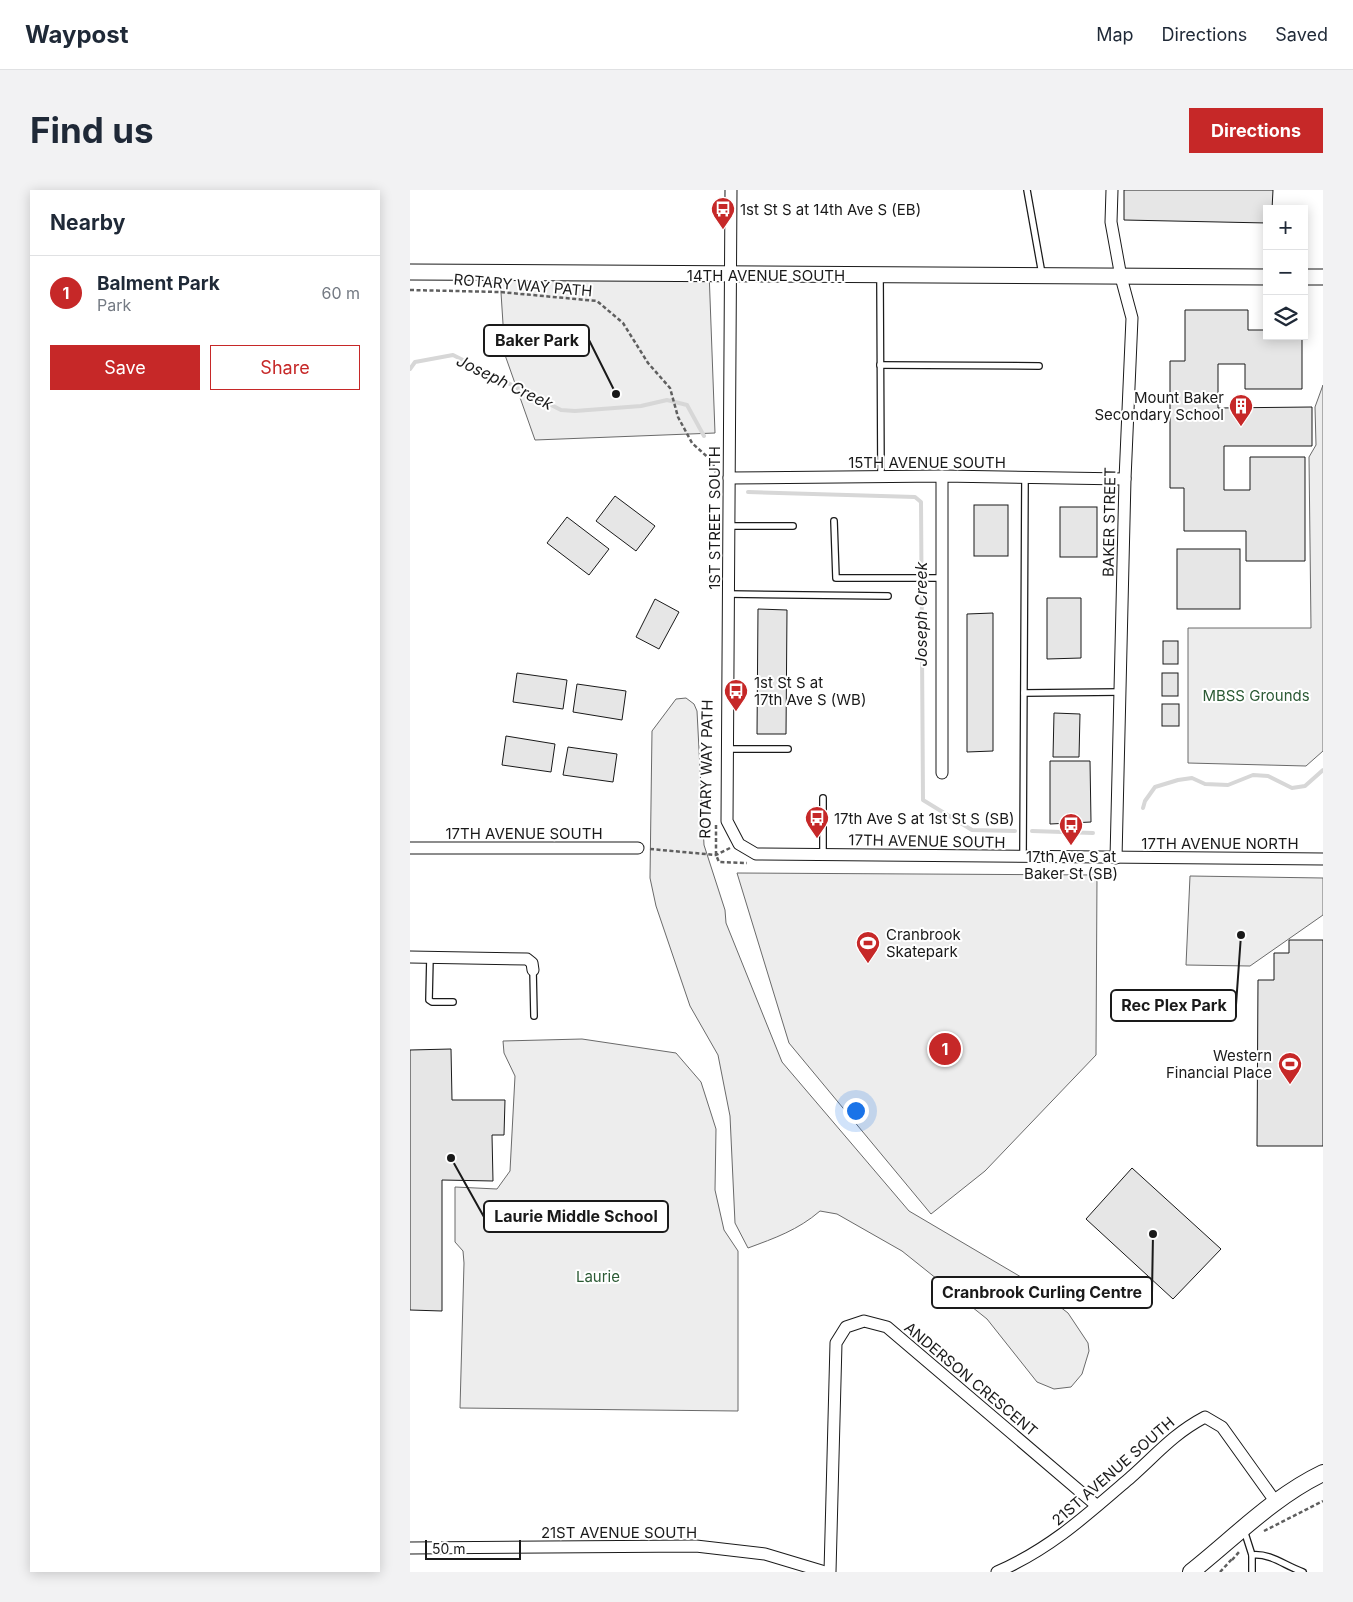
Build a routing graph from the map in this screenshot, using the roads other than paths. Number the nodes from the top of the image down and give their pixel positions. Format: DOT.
graph roads {
  1 [pos="731,190"];
  2 [pos="1027,190"];
  3 [pos="1112,190"];
  4 [pos="410,272"];
  5 [pos="731,275"];
  6 [pos="880,276"];
  7 [pos="1042,277"];
  8 [pos="1121,277"];
  9 [pos="1263,277"];
  10 [pos="1308,277"];
  11 [pos="1323,277"];
  12 [pos="880,365"];
  13 [pos="1039,366"];
  14 [pos="942,476"];
  15 [pos="881,477"];
  16 [pos="1025,477"];
  17 [pos="729,478"];
  18 [pos="1125,478"];
  19 [pos="834,521"];
  20 [pos="728,526"];
  21 [pos="793,526"];
  22 [pos="942,578"];
  23 [pos="728,594"];
  24 [pos="888,596"];
  25 [pos="1120,692"];
  26 [pos="1024,693"];
  27 [pos="727,749"];
  28 [pos="788,749"];
  29 [pos="942,773"];
  30 [pos="823,798"];
  31 [pos="739,844"];
  32 [pos="410,848"];
  33 [pos="638,848"];
  34 [pos="823,855"];
  35 [pos="1022,857"];
  36 [pos="1116,858"];
  37 [pos="1323,859"];
  38 [pos="410,957"];
  39 [pos="430,958"];
  40 [pos="533,970"];
  41 [pos="453,1002"];
  42 [pos="534,1016"];
  43 [pos="1323,1473"];
  44 [pos="1275,1501"];
  45 [pos="1096,1506"];
  46 [pos="1246,1536"];
  47 [pos="410,1548"];
  48 [pos="1252,1555"];
  49 [pos="825,1572"];
  50 [pos="830,1572"];
  51 [pos="997,1572"];
  52 [pos="1191,1572"];
  53 [pos="1252,1572"];
  54 [pos="1303,1572"];
  1 -- 5 [label="street, 1ST STREET SOUTH"];
  2 -- 7 [label="lane"];
  3 -- 8 [label="street, BAKER STREET"];
  4 -- 5 [label="street, 14TH AVENUE SOUTH"];
  5 -- 6 [label="street, 14TH AVENUE SOUTH"];
  5 -- 17 [label="street, 1ST STREET SOUTH"];
  6 -- 7 [label="street, 14TH AVENUE SOUTH"];
  6 -- 12 [label="lane"];
  7 -- 8 [label="street, 14TH AVENUE SOUTH"];
  8 -- 9 [label="street, 14TH AVENUE SOUTH"];
  8 -- 18 [label="street, BAKER STREET"];
  10 -- 11 [label="street"];
  12 -- 13 [label="lane"];
  12 -- 15 [label="lane"];
  14 -- 15 [label="street, 15TH AVENUE SOUTH"];
  14 -- 16 [label="street, 15TH AVENUE SOUTH"];
  14 -- 22 [label="street"];
  15 -- 17 [label="street, 15TH AVENUE SOUTH"];
  16 -- 18 [label="street, 15TH AVENUE SOUTH"];
  16 -- 26 [label="lane"];
  17 -- 20 [label="street, 1ST STREET SOUTH"];
  18 -- 25 [label="street, BAKER STREET"];
  19 -- 22 [label="lane"];
  20 -- 21 [label="lane"];
  20 -- 23 [label="street, 1ST STREET SOUTH"];
  22 -- 29 [label="street"];
  23 -- 24 [label="lane"];
  23 -- 27 [label="street, 1ST STREET SOUTH"];
  25 -- 26 [label="lane"];
  25 -- 36 [label="street, BAKER STREET"];
  26 -- 35 [label="lane"];
  27 -- 28 [label="lane"];
  27 -- 31 [label="street, 1ST STREET SOUTH"];
  30 -- 34 [label="lane"];
  31 -- 34 [label="street, 17TH AVENUE SOUTH"];
  32 -- 33 [label="street, 17TH AVENUE SOUTH"];
  34 -- 35 [label="street, 17TH AVENUE SOUTH"];
  35 -- 36 [label="street, 17TH AVENUE SOUTH"];
  36 -- 37 [label="street, 17TH AVENUE NORTH"];
  38 -- 39 [label="street"];
  39 -- 40 [label="street"];
  39 -- 41 [label="lane"];
  40 -- 42 [label="lane"];
  43 -- 44 [label="main road"];
  44 -- 45 [label="street, 21ST AVENUE SOUTH"];
  44 -- 46 [label="main road"];
  45 -- 50 [label="street, ANDERSON CRESCENT"];
  45 -- 51 [label="street, 21ST AVENUE SOUTH"];
  46 -- 48 [label="lane"];
  46 -- 52 [label="main road"];
  47 -- 49 [label="street, 21ST AVENUE SOUTH"];
  48 -- 53 [label="lane"];
  48 -- 54 [label="lane"];
}
